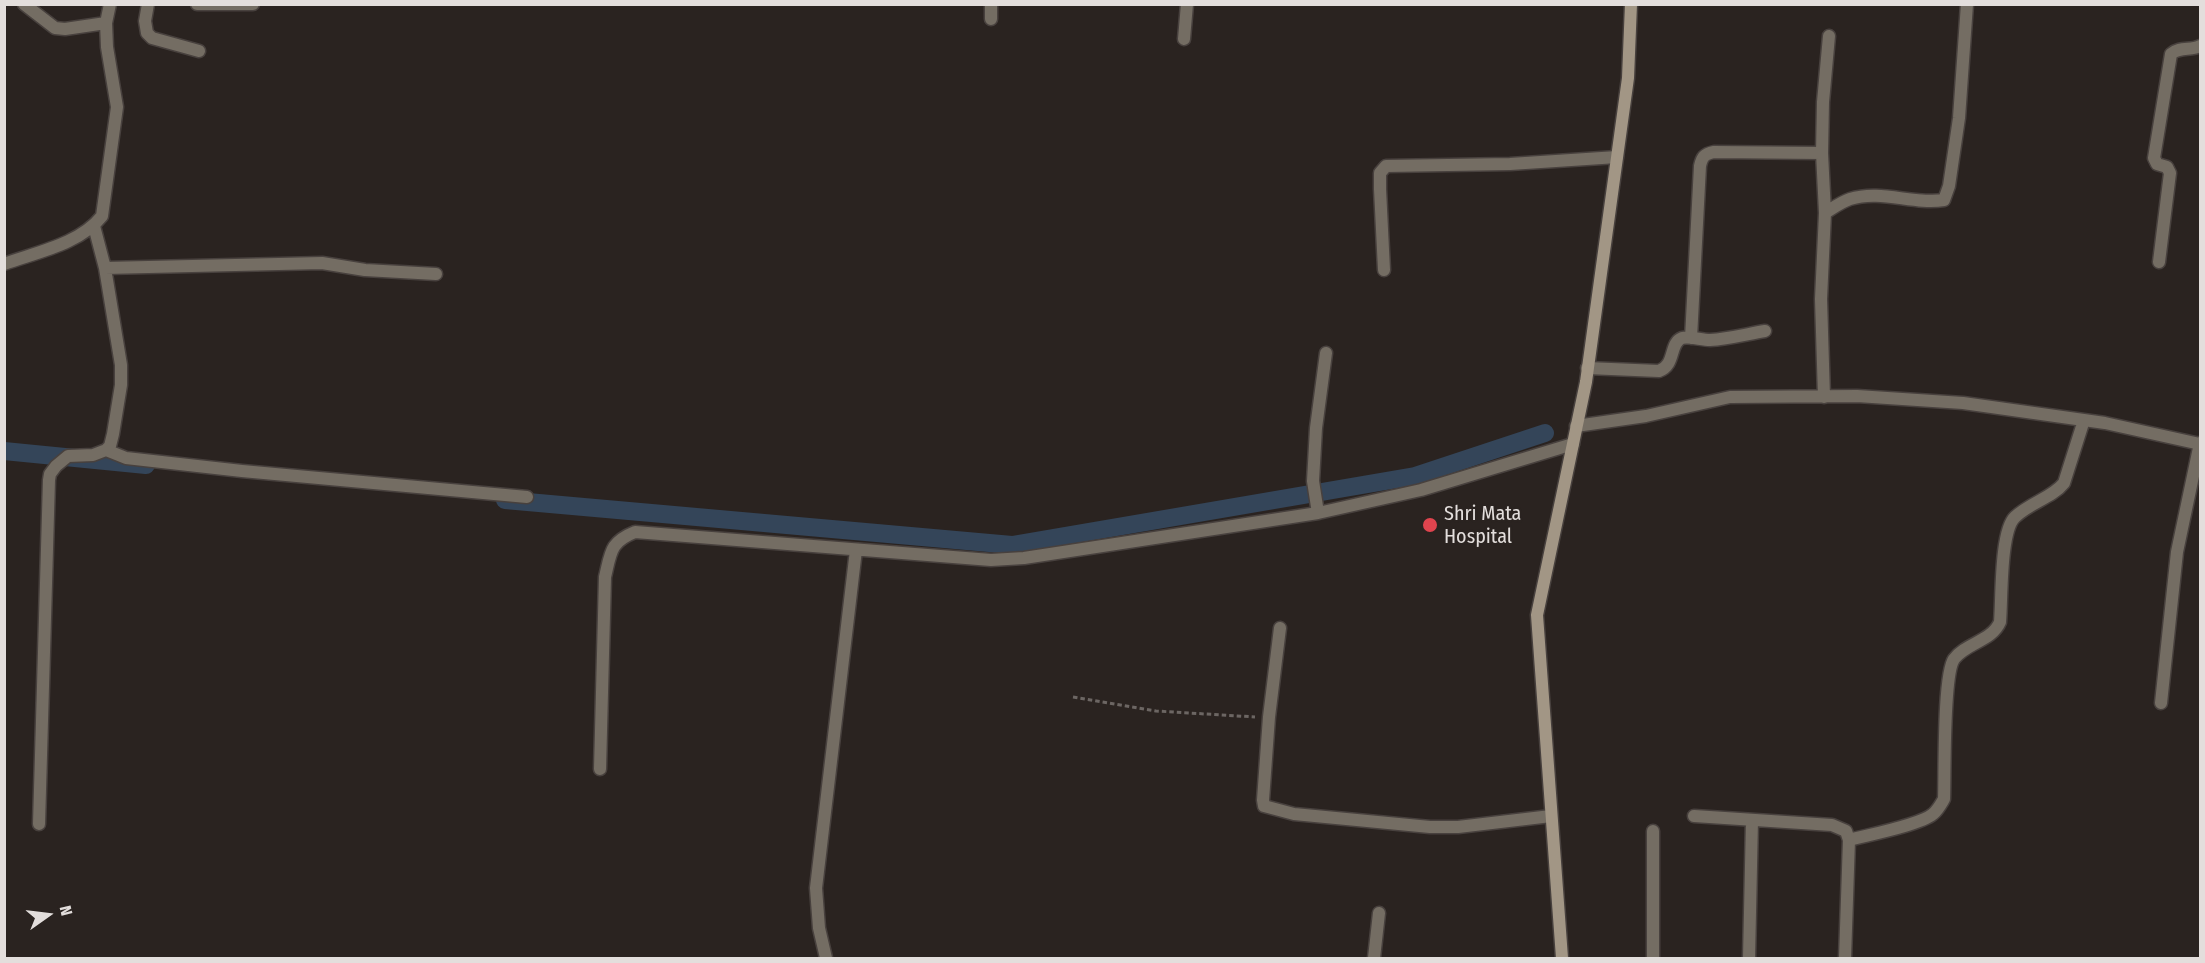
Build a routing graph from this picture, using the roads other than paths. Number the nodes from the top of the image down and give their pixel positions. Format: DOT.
graph roads {
  1 [pos="24,4"];
  2 [pos="110,4"];
  3 [pos="148,4"];
  4 [pos="197,4"];
  5 [pos="253,4"];
  6 [pos="991,4"];
  7 [pos="1188,4"];
  8 [pos="1631,4"];
  9 [pos="1967,4"];
  10 [pos="991,19"];
  11 [pos="106,23"];
  12 [pos="1829,36"];
  13 [pos="1184,39"];
  14 [pos="2200,46"];
  15 [pos="199,51"];
  16 [pos="1822,153"];
  17 [pos="1617,157"];
  18 [pos="1825,213"];
  19 [pos="94,226"];
  20 [pos="2159,262"];
  21 [pos="4,264"];
  22 [pos="105,268"];
  23 [pos="1384,270"];
  24 [pos="436,274"];
  25 [pos="1765,331"];
  26 [pos="1691,338"];
  27 [pos="1326,353"];
  28 [pos="1587,368"];
  29 [pos="1824,397"];
  30 [pos="2084,420"];
  31 [pos="1576,426"];
  32 [pos="2200,443"];
  33 [pos="1573,444"];
  34 [pos="106,450"];
  35 [pos="527,496"];
  36 [pos="1318,511"];
  37 [pos="856,550"];
  38 [pos="1280,628"];
  39 [pos="2160,703"];
  40 [pos="600,769"];
  41 [pos="1551,816"];
  42 [pos="1694,816"];
  43 [pos="1752,820"];
  44 [pos="39,824"];
  45 [pos="1653,831"];
  46 [pos="1849,840"];
  47 [pos="1379,913"];
  48 [pos="826,958"];
  49 [pos="1374,958"];
  50 [pos="1562,958"];
  51 [pos="1653,958"];
  52 [pos="1749,958"];
  53 [pos="1845,958"];
  1 -- 11 [label="street"];
  2 -- 11 [label="street"];
  3 -- 15 [label="street"];
  4 -- 5 [label="street"];
  6 -- 10 [label="street"];
  7 -- 13 [label="street"];
  8 -- 17 [label="street"];
  9 -- 18 [label="street"];
  11 -- 19 [label="street"];
  12 -- 16 [label="street"];
  14 -- 20 [label="street"];
  16 -- 18 [label="street"];
  16 -- 26 [label="street"];
  17 -- 23 [label="street"];
  17 -- 28 [label="street"];
  18 -- 29 [label="street"];
  19 -- 21 [label="street"];
  19 -- 22 [label="street"];
  22 -- 24 [label="street"];
  22 -- 34 [label="street"];
  25 -- 26 [label="street"];
  26 -- 28 [label="street"];
  27 -- 36 [label="street"];
  28 -- 31 [label="street"];
  29 -- 30 [label="street"];
  29 -- 31 [label="street"];
  30 -- 32 [label="street"];
  30 -- 46 [label="street"];
  31 -- 33 [label="street"];
  32 -- 39 [label="street"];
  33 -- 36 [label="street"];
  33 -- 41 [label="street"];
  34 -- 35 [label="street"];
  34 -- 44 [label="street"];
  36 -- 37 [label="street"];
  37 -- 40 [label="street"];
  37 -- 48 [label="street"];
  38 -- 41 [label="street"];
  41 -- 50 [label="street"];
  42 -- 43 [label="street"];
  43 -- 46 [label="street"];
  43 -- 52 [label="street"];
  45 -- 51 [label="street"];
  46 -- 53 [label="street"];
  47 -- 49 [label="street"];
}
